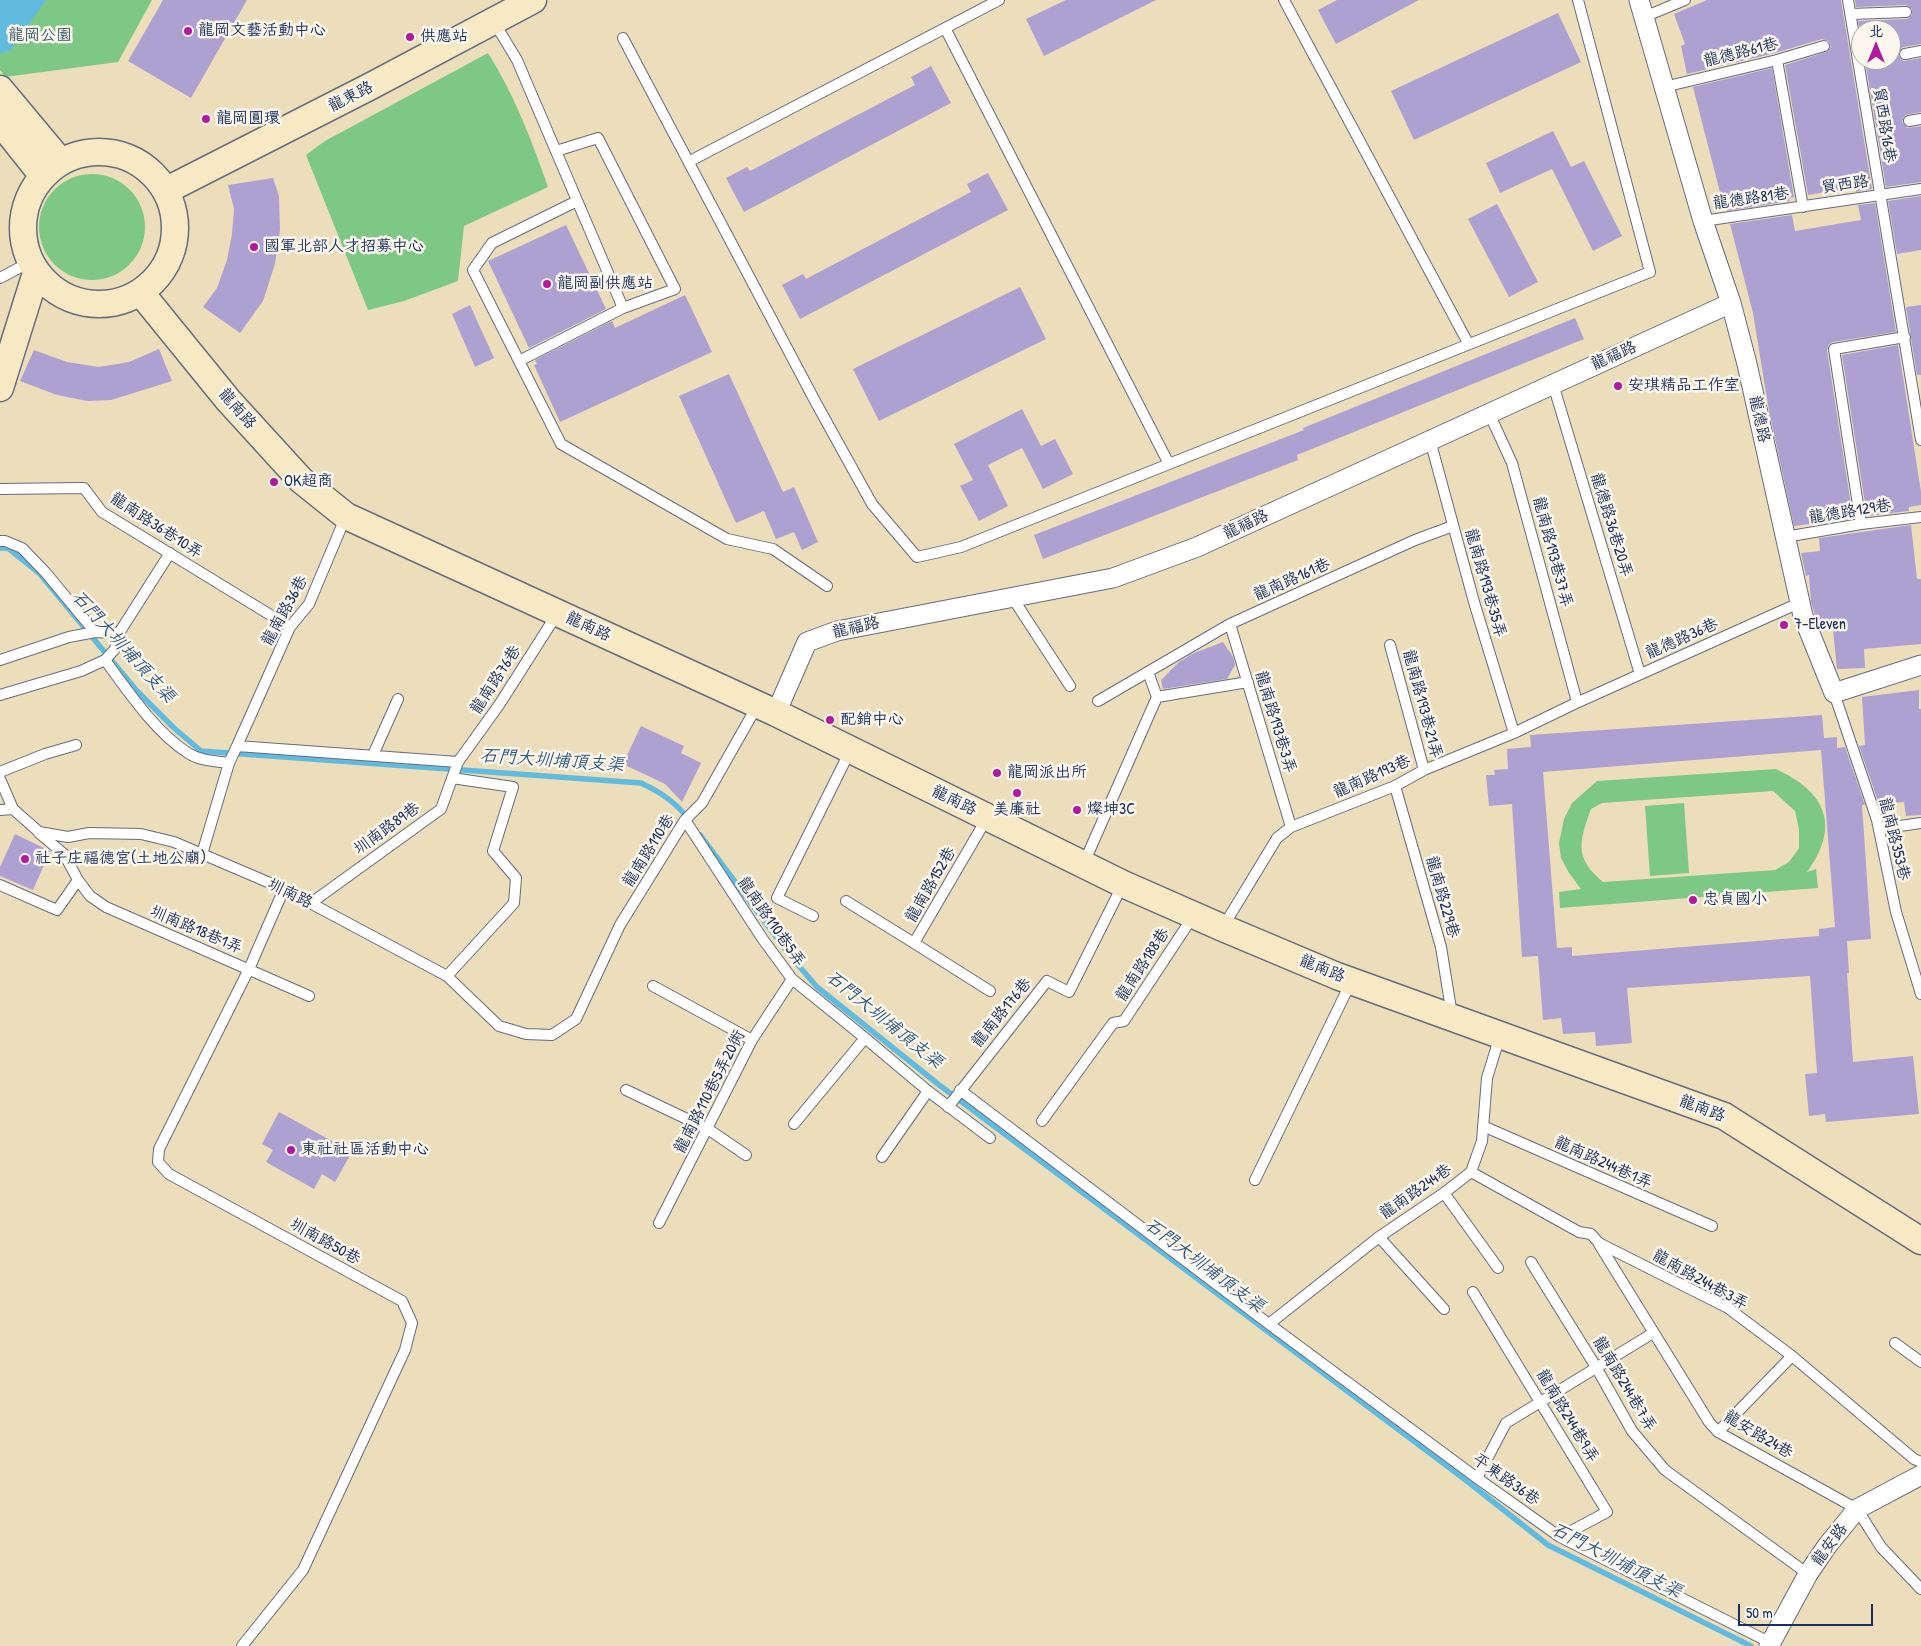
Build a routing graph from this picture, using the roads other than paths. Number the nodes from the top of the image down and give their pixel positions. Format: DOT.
graph roads {
  1 [pos="533,0"];
  2 [pos="999,0"];
  3 [pos="1284,0"];
  4 [pos="1578,0"];
  5 [pos="1685,0"];
  6 [pos="1848,0"];
  7 [pos="1642,9"];
  8 [pos="1906,12"];
  9 [pos="1850,14"];
  10 [pos="493,21"];
  11 [pos="945,28"];
  12 [pos="624,38"];
  13 [pos="1824,46"];
  14 [pos="1921,52"];
  15 [pos="1905,54"];
  16 [pos="1778,60"];
  17 [pos="1664,87"];
  18 [pos="0,89"];
  19 [pos="1921,119"];
  20 [pos="1909,121"];
  21 [pos="0,122"];
  22 [pos="556,151"];
  23 [pos="690,162"];
  24 [pos="52,169"];
  25 [pos="1921,189"];
  26 [pos="167,190"];
  27 [pos="1880,196"];
  28 [pos="577,201"];
  29 [pos="1804,206"];
  30 [pos="1703,221"];
  31 [pos="34,268"];
  32 [pos="0,278"];
  33 [pos="140,293"];
  34 [pos="1732,303"];
  35 [pos="623,308"];
  36 [pos="1905,337"];
  37 [pos="1468,343"];
  38 [pos="519,361"];
  39 [pos="1553,384"];
  40 [pos="0,388"];
  41 [pos="1489,413"];
  42 [pos="1430,440"];
  43 [pos="1921,440"];
  44 [pos="1168,464"];
  45 [pos="0,489"];
  46 [pos="346,516"];
  47 [pos="1921,517"];
  48 [pos="1861,524"];
  49 [pos="1453,526"];
  50 [pos="1784,537"];
  51 [pos="0,541"];
  52 [pos="170,553"];
  53 [pos="827,586"];
  54 [pos="1012,597"];
  55 [pos="1799,602"];
  56 [pos="558,613"];
  57 [pos="1230,624"];
  58 [pos="290,627"];
  59 [pos="95,632"];
  60 [pos="119,632"];
  61 [pos="1390,645"];
  62 [pos="0,660"];
  63 [pos="105,660"];
  64 [pos="1921,665"];
  65 [pos="1148,672"];
  66 [pos="1640,674"];
  67 [pos="1248,682"];
  68 [pos="1070,686"];
  69 [pos="1834,693"];
  70 [pos="0,695"];
  71 [pos="1157,697"];
  72 [pos="398,699"];
  73 [pos="1098,701"];
  74 [pos="1577,702"];
  75 [pos="767,709"];
  76 [pos="1514,733"];
  77 [pos="76,745"];
  78 [pos="237,746"];
  79 [pos="850,750"];
  80 [pos="373,755"];
  81 [pos="458,762"];
  82 [pos="229,763"];
  83 [pos="1424,770"];
  84 [pos="0,772"];
  85 [pos="452,778"];
  86 [pos="0,779"];
  87 [pos="1395,786"];
  88 [pos="13,809"];
  89 [pos="0,810"];
  90 [pos="988,818"];
  91 [pos="684,820"];
  92 [pos="1921,823"];
  93 [pos="1291,827"];
  94 [pos="1879,829"];
  95 [pos="39,832"];
  96 [pos="202,854"];
  97 [pos="1083,864"];
  98 [pos="78,880"];
  99 [pos="1123,884"];
  100 [pos="0,885"];
  101 [pos="284,889"];
  102 [pos="846,901"];
  103 [pos="311,903"];
  104 [pos="1194,915"];
  105 [pos="814,916"];
  106 [pos="1223,928"];
  107 [pos="914,943"];
  108 [pos="249,969"];
  109 [pos="447,976"];
  110 [pos="792,979"];
  111 [pos="1919,980"];
  112 [pos="1352,981"];
  113 [pos="653,986"];
  114 [pos="990,991"];
  115 [pos="1921,994"];
  116 [pos="309,996"];
  117 [pos="576,1019"];
  118 [pos="1453,1019"];
  119 [pos="1500,1036"];
  120 [pos="866,1038"];
  121 [pos="752,1040"];
  122 [pos="626,1090"];
  123 [pos="960,1090"];
  124 [pos="928,1091"];
  125 [pos="948,1107"];
  126 [pos="1042,1121"];
  127 [pos="794,1124"];
  128 [pos="1483,1126"];
  129 [pos="708,1130"];
  130 [pos="990,1138"];
  131 [pos="746,1155"];
  132 [pos="882,1157"];
  133 [pos="1470,1172"];
  134 [pos="1255,1180"];
  135 [pos="1444,1193"];
  136 [pos="659,1222"];
  137 [pos="1712,1226"];
  138 [pos="1379,1237"];
  139 [pos="1921,1241"];
  140 [pos="1599,1243"];
  141 [pos="1531,1262"];
  142 [pos="1498,1268"];
  143 [pos="1473,1292"];
  144 [pos="1444,1309"];
  145 [pos="1269,1324"];
  146 [pos="1653,1333"];
  147 [pos="1895,1343"];
  148 [pos="1792,1356"];
  149 [pos="1921,1362"];
  150 [pos="1596,1367"];
  151 [pos="1542,1403"];
  152 [pos="1718,1432"];
  153 [pos="1921,1462"];
  154 [pos="1921,1475"];
  155 [pos="1476,1478"];
  156 [pos="1857,1509"];
  157 [pos="1560,1536"];
  158 [pos="1808,1574"];
  159 [pos="1921,1589"];
  160 [pos="1771,1645"];
  161 [pos="242,1646"];
  1 -- 10 [label="main road, 龍東路"];
  2 -- 11 [label="lane"];
  3 -- 37 [label="lane"];
  4 -- 37 [label="lane"];
  5 -- 7 [label="lane"];
  6 -- 9 [label="lane, 貿西路16巷"];
  7 -- 17 [label="street, 龍德路"];
  8 -- 9 [label="lane"];
  9 -- 27 [label="lane, 貿西路16巷"];
  10 -- 22 [label="lane"];
  10 -- 26 [label="main road, 龍東路"];
  11 -- 23 [label="lane"];
  11 -- 44 [label="lane"];
  12 -- 23 [label="lane"];
  13 -- 16 [label="lane, 龍德路61巷"];
  14 -- 15 [label="lane"];
  16 -- 17 [label="lane, 龍德路61巷"];
  16 -- 29 [label="lane"];
  17 -- 30 [label="street, 龍德路"];
  18 -- 24 [label="main road"];
  19 -- 20 [label="lane"];
  21 -- 24 [label="main road"];
  22 -- 28 [label="lane"];
  22 -- 35 [label="lane"];
  23 -- 44 [label="lane"];
  24 -- 26 [label="main road"];
  24 -- 31 [label="main road"];
  25 -- 27 [label="lane, 貿西路"];
  26 -- 33 [label="main road"];
  27 -- 29 [label="lane, 貿西路"];
  27 -- 36 [label="lane, 貿西路16巷"];
  28 -- 35 [label="lane"];
  28 -- 38 [label="lane"];
  29 -- 30 [label="lane, 龍德路81巷"];
  30 -- 34 [label="street, 龍德路"];
  31 -- 32 [label="lane"];
  31 -- 33 [label="main road"];
  31 -- 40 [label="main road"];
  33 -- 46 [label="main road, 龍南路"];
  34 -- 39 [label="street, 龍福路"];
  34 -- 50 [label="street, 龍德路"];
  35 -- 38 [label="lane"];
  36 -- 43 [label="lane, 貿西路16巷"];
  36 -- 48 [label="lane"];
  37 -- 44 [label="lane"];
  38 -- 53 [label="lane"];
  39 -- 41 [label="street, 龍福路"];
  39 -- 66 [label="lane, 龍德路36巷20弄"];
  41 -- 42 [label="street, 龍福路"];
  41 -- 74 [label="lane, 龍南路193巷37弄"];
  42 -- 49 [label="lane, 龍南路193巷35弄"];
  42 -- 54 [label="street, 龍福路"];
  45 -- 52 [label="lane, 龍南路36巷10弄"];
  46 -- 56 [label="main road, 龍南路"];
  46 -- 58 [label="lane, 龍南路36巷"];
  47 -- 48 [label="lane, 龍德路129巷"];
  48 -- 50 [label="lane, 龍德路129巷"];
  49 -- 57 [label="lane, 龍南路161巷"];
  49 -- 76 [label="lane, 龍南路193巷35弄"];
  50 -- 55 [label="street, 龍德路"];
  51 -- 59 [label="lane"];
  52 -- 58 [label="lane, 龍南路36巷10弄"];
  52 -- 60 [label="lane"];
  54 -- 68 [label="lane"];
  54 -- 75 [label="street, 龍福路"];
  55 -- 66 [label="lane, 龍德路36巷"];
  55 -- 69 [label="street, 龍德路"];
  56 -- 75 [label="main road, 龍南路"];
  56 -- 81 [label="lane, 龍南路76巷"];
  57 -- 65 [label="lane, 龍南路161巷"];
  57 -- 67 [label="lane, 龍南路193巷3弄"];
  58 -- 78 [label="lane, 龍南路36巷"];
  59 -- 60 [label="lane"];
  59 -- 62 [label="lane"];
  60 -- 63 [label="lane"];
  61 -- 83 [label="lane, 龍南路193巷21弄"];
  63 -- 70 [label="lane"];
  63 -- 82 [label="lane"];
  64 -- 69 [label="street"];
  65 -- 71 [label="lane"];
  65 -- 73 [label="lane, 龍南路161巷"];
  66 -- 74 [label="lane, 龍德路36巷"];
  67 -- 71 [label="lane"];
  67 -- 93 [label="lane, 龍南路193巷3弄"];
  69 -- 94 [label="lane, 龍南路353巷"];
  71 -- 97 [label="lane"];
  72 -- 80 [label="lane"];
  74 -- 76 [label="lane, 龍南路193巷"];
  75 -- 79 [label="main road, 龍南路"];
  75 -- 91 [label="lane, 龍南路110巷"];
  76 -- 83 [label="lane, 龍南路193巷"];
  77 -- 84 [label="lane"];
  78 -- 80 [label="lane"];
  78 -- 82 [label="lane, 龍南路36巷"];
  79 -- 90 [label="main road, 龍南路"];
  79 -- 105 [label="lane"];
  80 -- 81 [label="lane"];
  81 -- 85 [label="lane, 圳南路89巷"];
  82 -- 96 [label="lane"];
  83 -- 87 [label="lane, 龍南路193巷"];
  85 -- 103 [label="lane, 圳南路89巷"];
  85 -- 109 [label="lane"];
  86 -- 88 [label="lane"];
  87 -- 93 [label="lane, 龍南路193巷"];
  87 -- 118 [label="lane, 龍南路229巷"];
  88 -- 89 [label="lane"];
  88 -- 95 [label="lane"];
  90 -- 97 [label="main road, 龍南路"];
  90 -- 107 [label="lane, 龍南路152巷"];
  91 -- 110 [label="lane, 龍南路110巷5弄"];
  91 -- 117 [label="lane, 龍南路110巷"];
  92 -- 94 [label="lane"];
  93 -- 106 [label="lane, 龍南路193巷"];
  94 -- 111 [label="lane, 龍南路353巷"];
  95 -- 96 [label="lane, 圳南路"];
  95 -- 98 [label="lane, 圳南路18巷1弄"];
  96 -- 101 [label="lane, 圳南路"];
  97 -- 99 [label="main road, 龍南路"];
  98 -- 100 [label="lane"];
  98 -- 108 [label="lane, 圳南路18巷1弄"];
  99 -- 104 [label="main road, 龍南路"];
  99 -- 123 [label="lane, 龍南路176巷"];
  101 -- 103 [label="lane, 圳南路"];
  101 -- 108 [label="lane, 圳南路50巷"];
  102 -- 107 [label="lane"];
  103 -- 109 [label="lane, 圳南路"];
  104 -- 106 [label="main road, 龍南路"];
  104 -- 126 [label="lane, 龍南路188巷"];
  106 -- 112 [label="main road, 龍南路"];
  107 -- 114 [label="lane, 龍南路152巷"];
  108 -- 116 [label="lane, 圳南路18巷1弄"];
  108 -- 161 [label="lane, 圳南路50巷"];
  109 -- 117 [label="lane, 圳南路"];
  110 -- 120 [label="lane, 龍南路110巷5弄"];
  110 -- 121 [label="lane, 龍南路110巷5弄20衖"];
  111 -- 115 [label="lane, 龍南路353巷"];
  112 -- 118 [label="main road, 龍南路"];
  112 -- 134 [label="lane"];
  113 -- 121 [label="lane"];
  118 -- 119 [label="main road, 龍南路"];
  119 -- 128 [label="lane, 龍南路244巷"];
  119 -- 139 [label="main road, 龍南路"];
  120 -- 124 [label="lane, 龍南路110巷5弄"];
  120 -- 127 [label="lane"];
  121 -- 129 [label="lane, 龍南路110巷5弄20衖"];
  122 -- 129 [label="lane"];
  123 -- 125 [label="lane, 龍南路176巷"];
  123 -- 145 [label="lane, 平東路36巷"];
  124 -- 125 [label="lane, 龍南路110巷5弄"];
  124 -- 132 [label="lane"];
  125 -- 130 [label="lane, 龍南路110巷5弄"];
  128 -- 133 [label="lane, 龍南路244巷"];
  128 -- 137 [label="lane, 龍南路244巷1弄"];
  129 -- 131 [label="lane"];
  129 -- 136 [label="lane, 龍南路110巷5弄20衖"];
  133 -- 135 [label="lane, 龍南路244巷"];
  133 -- 140 [label="lane, 龍南路244巷3弄"];
  135 -- 138 [label="lane, 龍南路244巷"];
  135 -- 142 [label="lane"];
  138 -- 144 [label="lane"];
  138 -- 145 [label="lane, 龍南路244巷"];
  140 -- 146 [label="lane, 龍安路24巷"];
  140 -- 148 [label="lane, 龍南路244巷3弄"];
  141 -- 150 [label="lane, 龍南路244巷7弄"];
  143 -- 151 [label="lane, 龍南路244巷9弄"];
  145 -- 155 [label="lane, 平東路36巷"];
  146 -- 150 [label="lane"];
  146 -- 152 [label="lane, 龍安路24巷"];
  147 -- 149 [label="lane"];
  148 -- 152 [label="lane"];
  148 -- 153 [label="lane, 龍南路244巷3弄"];
  150 -- 151 [label="lane"];
  150 -- 158 [label="lane, 龍南路244巷7弄"];
  151 -- 155 [label="lane"];
  151 -- 157 [label="lane, 龍南路244巷9弄"];
  152 -- 156 [label="lane, 龍安路24巷"];
  154 -- 156 [label="street, 龍安路"];
  155 -- 157 [label="lane, 平東路36巷"];
  156 -- 158 [label="street, 龍安路"];
  156 -- 159 [label="lane"];
  157 -- 160 [label="lane, 平東路36巷"];
  158 -- 160 [label="street, 龍安路"];
}
